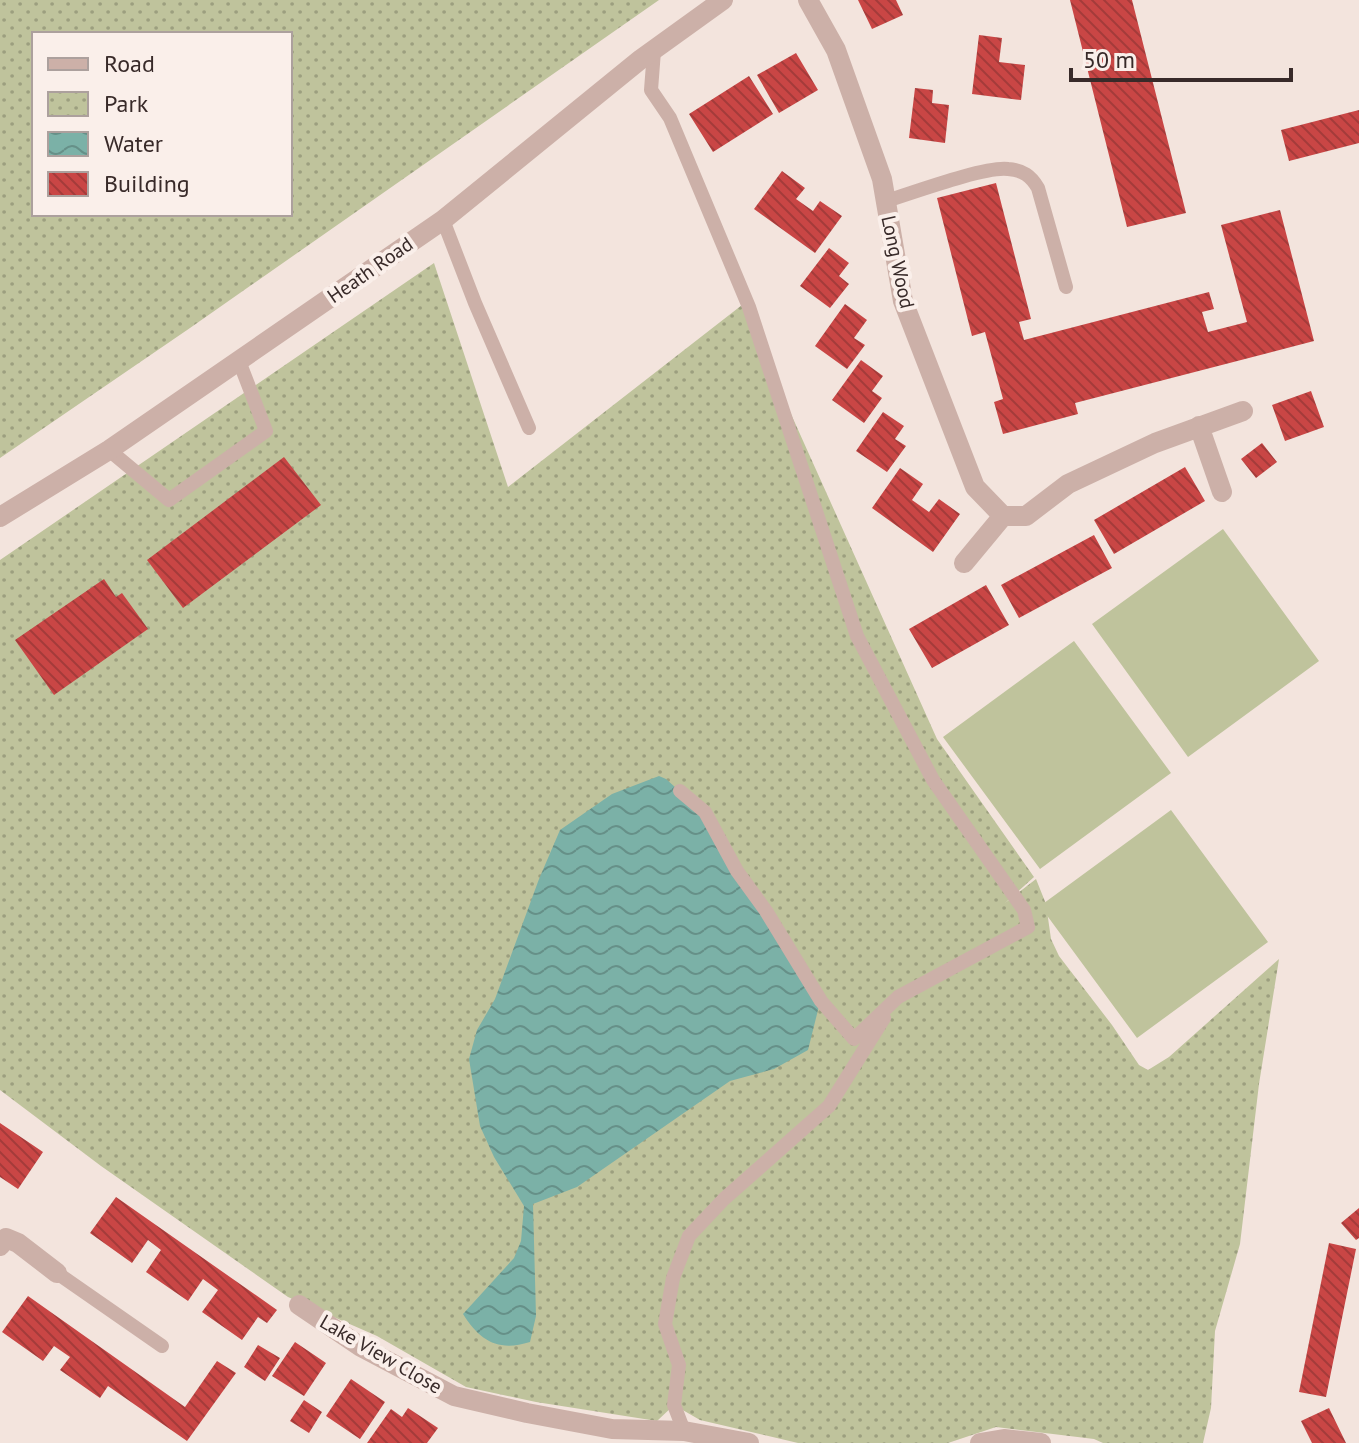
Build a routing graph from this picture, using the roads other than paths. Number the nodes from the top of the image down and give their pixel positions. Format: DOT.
graph roads {
  1 [pos="723,0"];
  2 [pos="808,0"];
  3 [pos="654,51"];
  4 [pos="886,201"];
  5 [pos="443,220"];
  6 [pos="1066,287"];
  7 [pos="239,361"];
  8 [pos="1243,411"];
  9 [pos="1199,426"];
  10 [pos="529,428"];
  11 [pos="109,450"];
  12 [pos="1222,492"];
  13 [pos="1003,516"];
  14 [pos="0,517"];
  15 [pos="964,563"];
  16 [pos="680,791"];
  17 [pos="898,997"];
  18 [pos="2,1240"];
  19 [pos="57,1273"];
  20 [pos="299,1305"];
  21 [pos="162,1346"];
  22 [pos="684,1431"];
  23 [pos="1032,1442"];
  24 [pos="749,1443"];
  25 [pos="980,1443"];
  1 -- 3 [label="street, Heath Road"];
  2 -- 4 [label="street, Long Wood"];
  3 -- 5 [label="street, Heath Road"];
  3 -- 17 [label="lane"];
  4 -- 6 [label="lane"];
  4 -- 13 [label="street, Long Wood"];
  5 -- 7 [label="street, Heath Road"];
  5 -- 10 [label="lane"];
  7 -- 11 [label="street, Heath Road"];
  7 -- 11 [label="lane"];
  8 -- 9 [label="street"];
  9 -- 12 [label="street"];
  9 -- 13 [label="street"];
  11 -- 14 [label="street, Heath Road"];
  13 -- 15 [label="street"];
  16 -- 17 [label="lane"];
  17 -- 22 [label="lane"];
  18 -- 19 [label="street"];
  19 -- 21 [label="lane"];
  20 -- 22 [label="street, Lake View Close"];
  22 -- 24 [label="street, Lake View Close"];
  23 -- 25 [label="street"];
}
